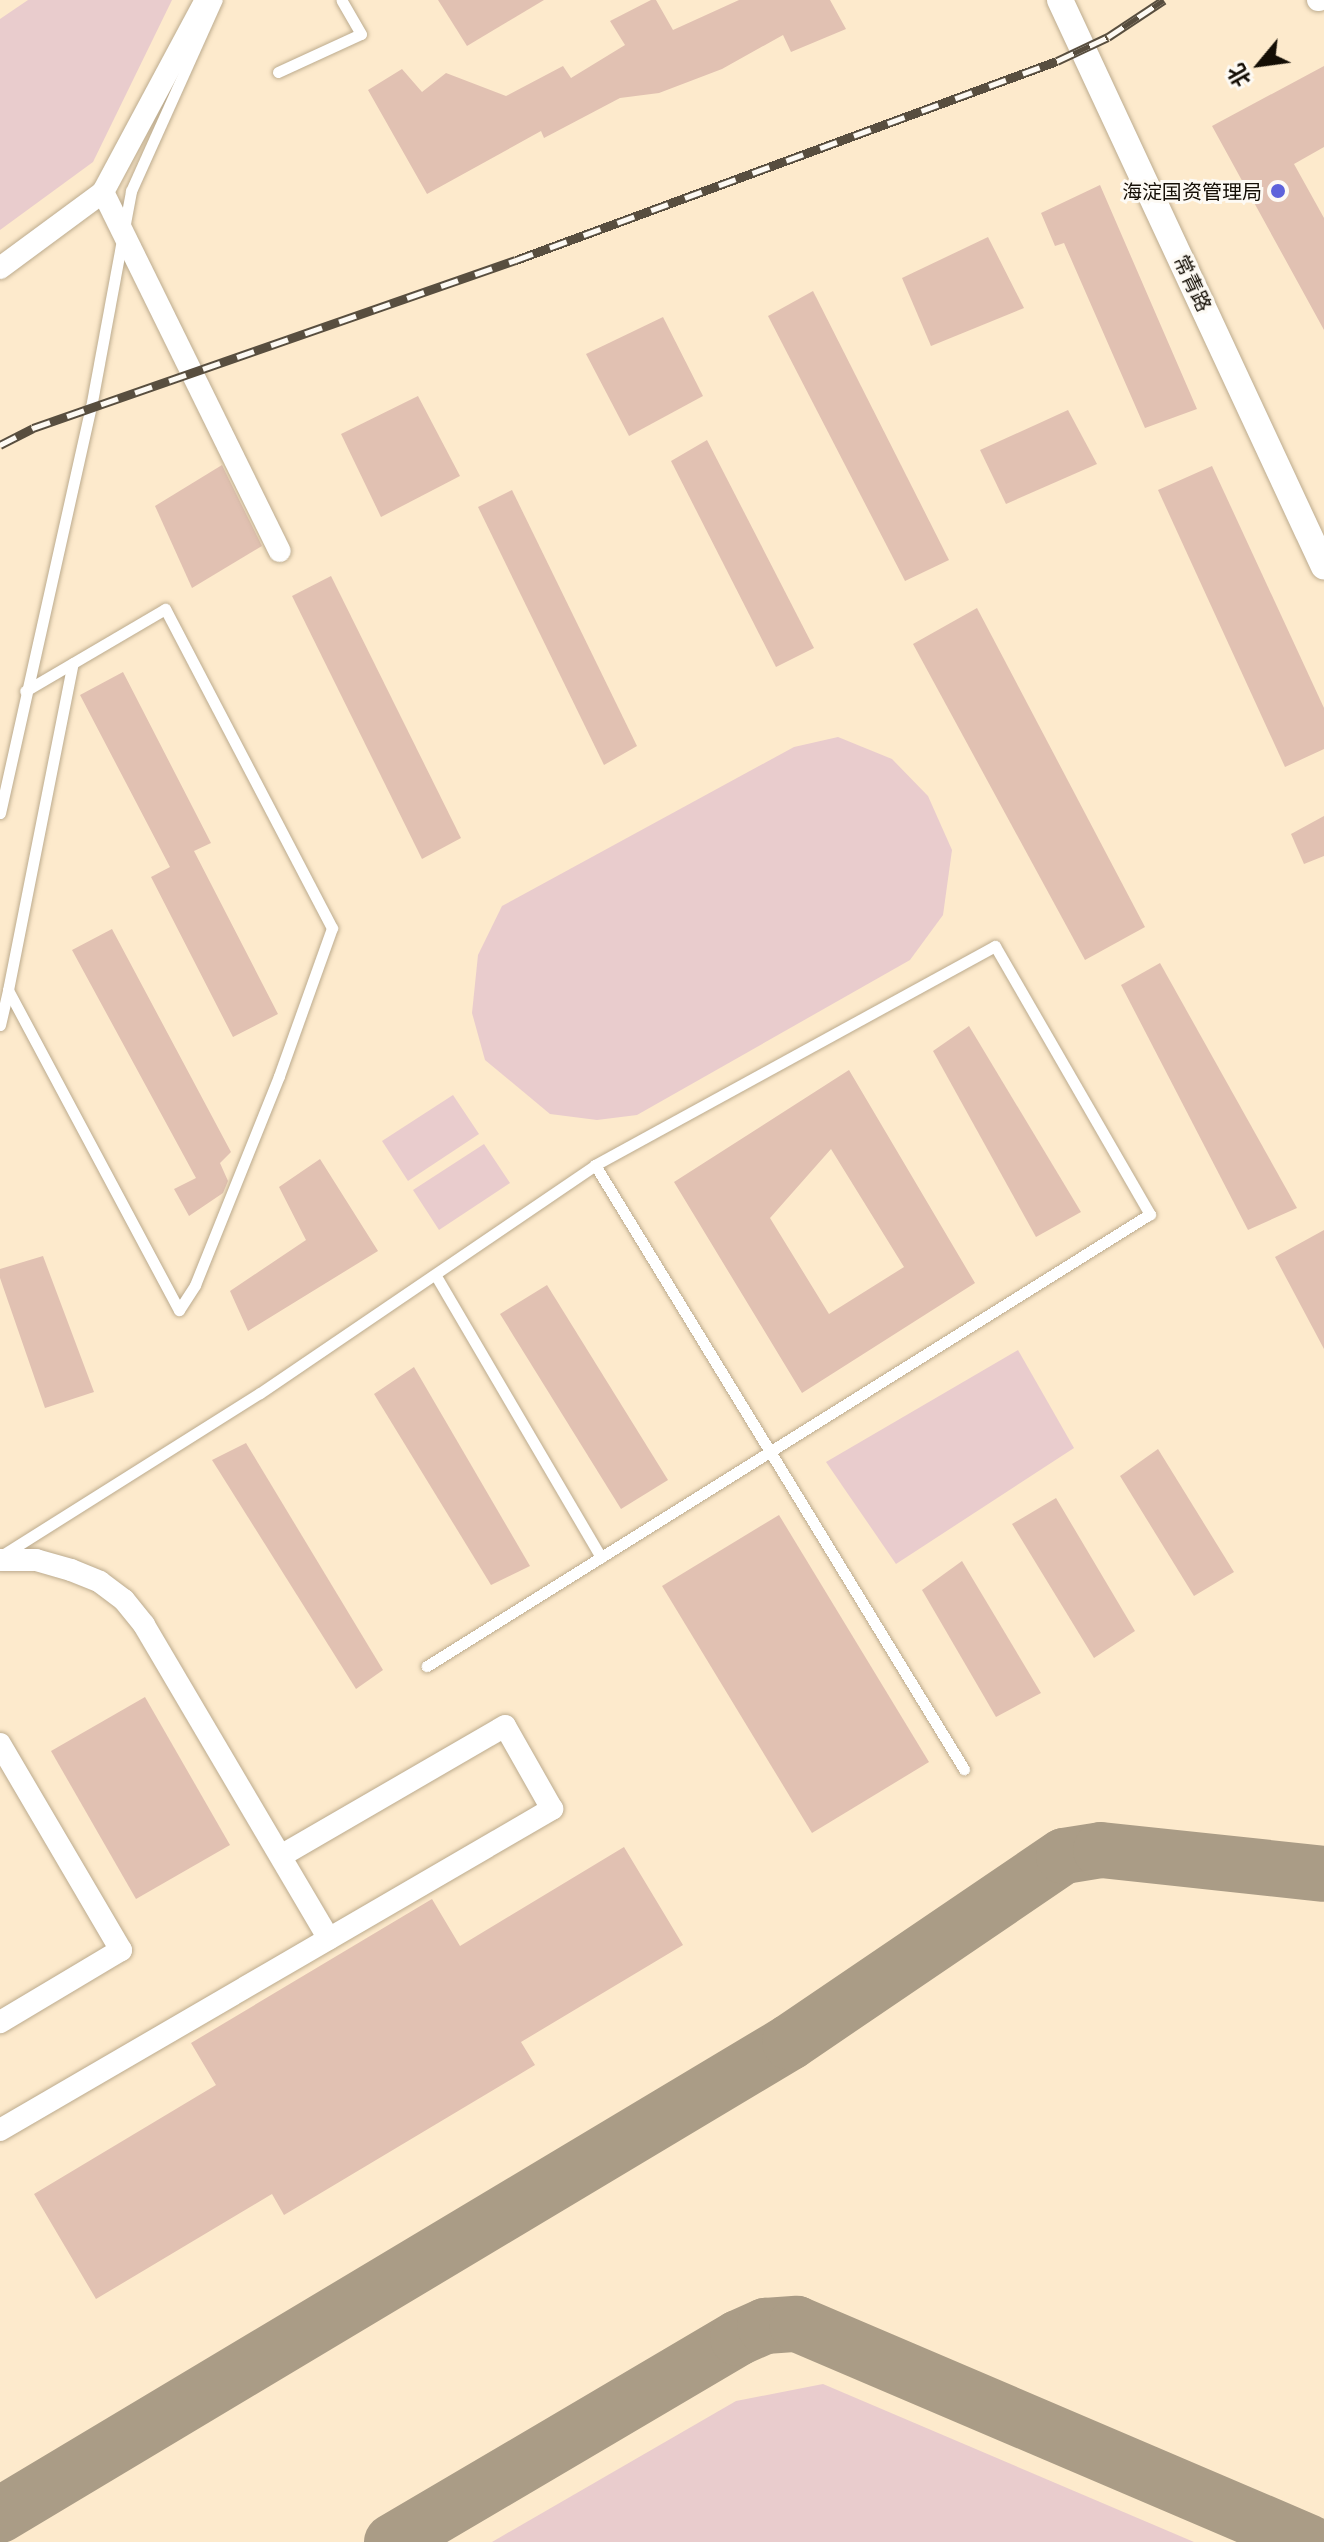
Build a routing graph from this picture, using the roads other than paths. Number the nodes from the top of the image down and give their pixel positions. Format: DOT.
graph roads {
  1 [pos="206,0"];
  2 [pos="217,0"];
  3 [pos="341,0"];
  4 [pos="1060,0"];
  5 [pos="278,72"];
  6 [pos="103,192"];
  7 [pos="0,268"];
  8 [pos="280,551"];
  9 [pos="1324,567"];
  10 [pos="73,663"];
  11 [pos="25,691"];
  12 [pos="0,813"];
  13 [pos="8,990"];
  14 [pos="0,1025"];
  15 [pos="595,1165"];
  16 [pos="436,1276"];
  17 [pos="770,1452"];
  18 [pos="601,1557"];
  19 [pos="0,1558"];
  20 [pos="427,1666"];
  21 [pos="0,1744"];
  22 [pos="964,1769"];
  23 [pos="281,1856"];
  24 [pos="329,1939"];
  25 [pos="0,2022"];
  26 [pos="0,2130"];
  1 -- 6 [label="street"];
  2 -- 11 [label="lane"];
  3 -- 5 [label="lane"];
  4 -- 9 [label="street, 常青路"];
  6 -- 7 [label="street"];
  6 -- 8 [label="street"];
  10 -- 11 [label="lane"];
  10 -- 13 [label="lane"];
  10 -- 13 [label="lane"];
  11 -- 12 [label="lane"];
  13 -- 14 [label="lane"];
  15 -- 16 [label="lane"];
  15 -- 17 [label="lane"];
  15 -- 17 [label="lane"];
  16 -- 18 [label="lane"];
  16 -- 19 [label="lane"];
  17 -- 18 [label="lane"];
  17 -- 22 [label="lane"];
  18 -- 20 [label="lane"];
  19 -- 23 [label="street"];
  21 -- 25 [label="street"];
  23 -- 24 [label="street"];
  23 -- 24 [label="street"];
  24 -- 26 [label="street"];
}
